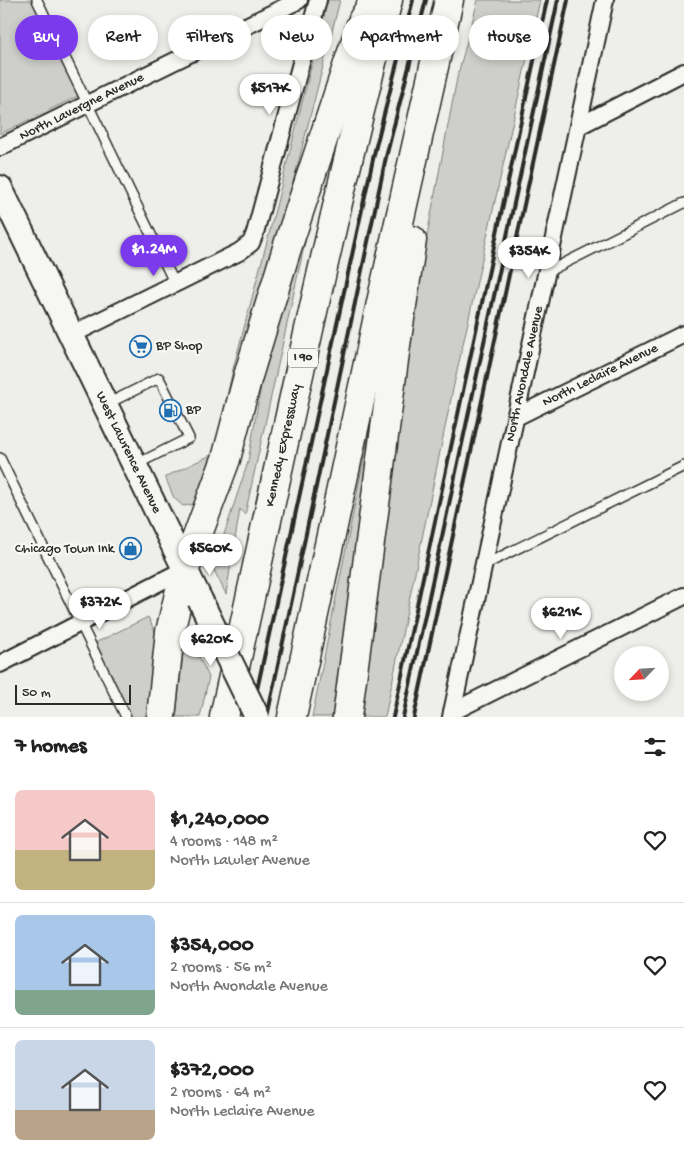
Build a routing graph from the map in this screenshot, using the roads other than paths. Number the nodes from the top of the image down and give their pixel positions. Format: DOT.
graph roads {
  1 [pos="38,0"];
  2 [pos="298,0"];
  3 [pos="318,0"];
  4 [pos="375,0"];
  5 [pos="388,0"];
  6 [pos="449,0"];
  7 [pos="605,0"];
  8 [pos="684,72"];
  9 [pos="88,104"];
  10 [pos="579,126"];
  11 [pos="0,147"];
  12 [pos="412,165"];
  13 [pos="0,188"];
  14 [pos="684,203"];
  15 [pos="547,272"];
  16 [pos="175,284"];
  17 [pos="684,334"];
  18 [pos="71,335"];
  19 [pos="105,404"];
  20 [pos="516,417"];
  21 [pos="0,458"];
  22 [pos="135,465"];
  23 [pos="684,466"];
  24 [pos="483,565"];
  25 [pos="185,569"];
  26 [pos="684,596"];
  27 [pos="80,623"];
  28 [pos="0,664"];
  29 [pos="451,714"];
  30 [pos="126,717"];
  31 [pos="161,717"];
  32 [pos="224,717"];
  33 [pos="257,717"];
  34 [pos="292,717"];
  35 [pos="347,717"];
  1 -- 9 [label="lane"];
  2 -- 9 [label="street, North Lavergne Avenue"];
  3 -- 16 [label="street"];
  4 -- 25 [label="highway"];
  5 -- 32 [label="highway, Kennedy Expressway / I 90"];
  6 -- 12 [label="highway"];
  7 -- 10 [label="street, North Avondale Avenue"];
  8 -- 10 [label="street"];
  9 -- 11 [label="street, North Lavergne Avenue"];
  9 -- 16 [label="lane"];
  10 -- 15 [label="street, North Avondale Avenue"];
  12 -- 34 [label="highway"];
  12 -- 35 [label="highway"];
  13 -- 18 [label="main road, West Lawrence Avenue"];
  14 -- 15 [label="lane"];
  15 -- 20 [label="street, North Avondale Avenue"];
  16 -- 18 [label="street"];
  17 -- 20 [label="street, North Leclaire Avenue"];
  18 -- 19 [label="main road, West Lawrence Avenue"];
  19 -- 22 [label="main road, West Lawrence Avenue"];
  19 -- 22 [label="lane"];
  20 -- 24 [label="street, North Avondale Avenue"];
  21 -- 27 [label="lane"];
  22 -- 25 [label="main road, West Lawrence Avenue"];
  23 -- 24 [label="lane"];
  24 -- 29 [label="street, North Avondale Avenue"];
  25 -- 27 [label="street"];
  25 -- 31 [label="highway"];
  25 -- 33 [label="main road, West Lawrence Avenue, bridge"];
  26 -- 29 [label="street"];
  27 -- 28 [label="street"];
  27 -- 30 [label="lane"];
}
